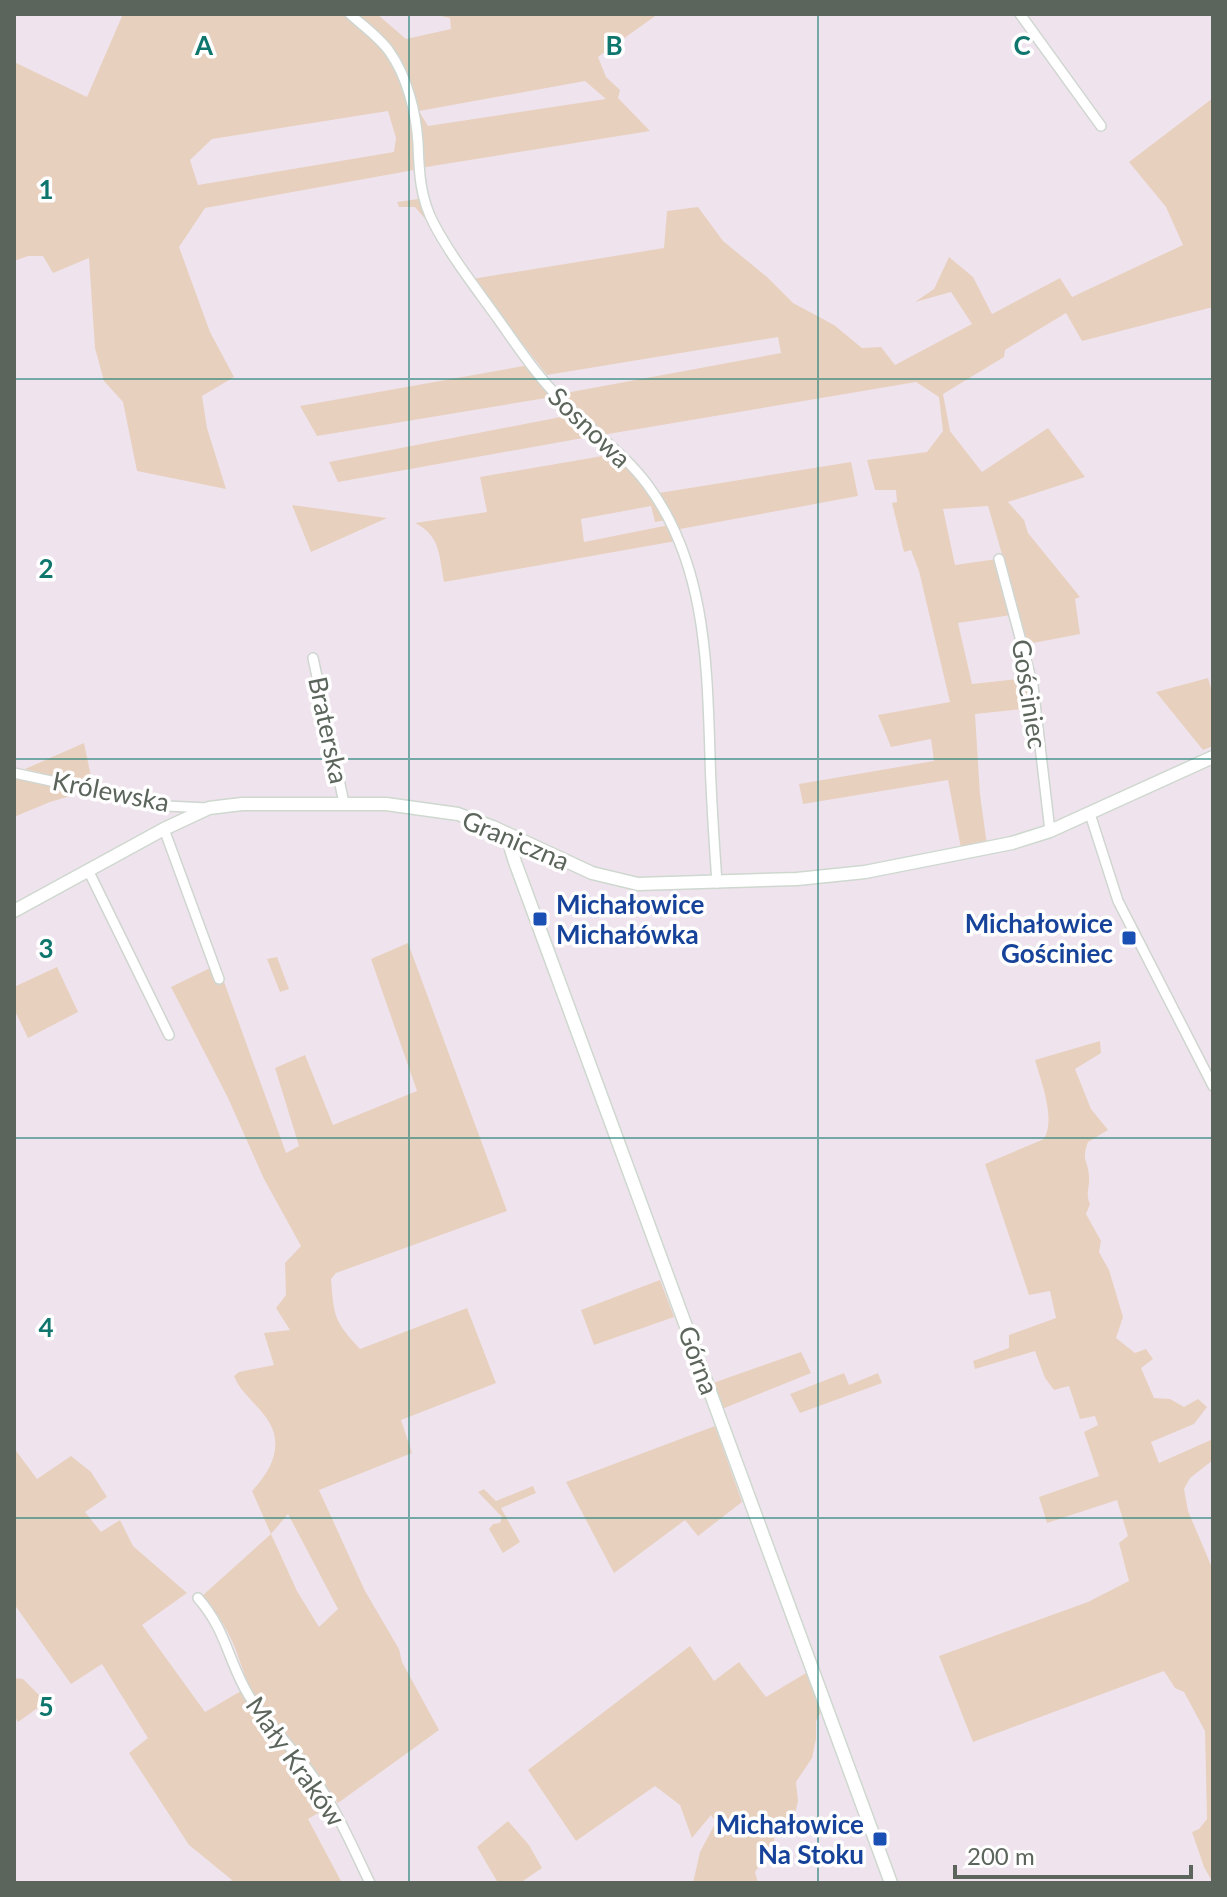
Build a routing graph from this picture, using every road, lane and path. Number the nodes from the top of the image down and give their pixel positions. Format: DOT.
graph roads {
  1 [pos="350,14"];
  2 [pos="1020,14"];
  3 [pos="1101,126"];
  4 [pos="999,559"];
  5 [pos="313,658"];
  6 [pos="1213,757"];
  7 [pos="14,773"];
  8 [pos="344,803"];
  9 [pos="209,808"];
  10 [pos="1090,814"];
  11 [pos="164,829"];
  12 [pos="1050,831"];
  13 [pos="512,836"];
  14 [pos="88,870"];
  15 [pos="717,883"];
  16 [pos="14,911"];
  17 [pos="219,979"];
  18 [pos="169,1035"];
  19 [pos="1213,1086"];
  20 [pos="198,1598"];
  21 [pos="370,1883"];
  22 [pos="891,1883"];
  1 -- 15 [label="street, Sosnowa"];
  2 -- 3 [label="street"];
  4 -- 12 [label="street, Gościniec"];
  5 -- 8 [label="street, Braterska"];
  6 -- 10 [label="street, Graniczna"];
  7 -- 9 [label="street, Królewska"];
  8 -- 9 [label="street, Graniczna"];
  8 -- 13 [label="street, Graniczna"];
  9 -- 11 [label="street, Graniczna"];
  10 -- 12 [label="street, Graniczna"];
  10 -- 19 [label="street"];
  11 -- 14 [label="street, Graniczna"];
  11 -- 17 [label="street"];
  12 -- 15 [label="street, Graniczna"];
  13 -- 15 [label="street, Graniczna"];
  13 -- 22 [label="street, Górna"];
  14 -- 16 [label="street, Graniczna"];
  14 -- 18 [label="street"];
  20 -- 21 [label="street, Mały Kraków"];
}
